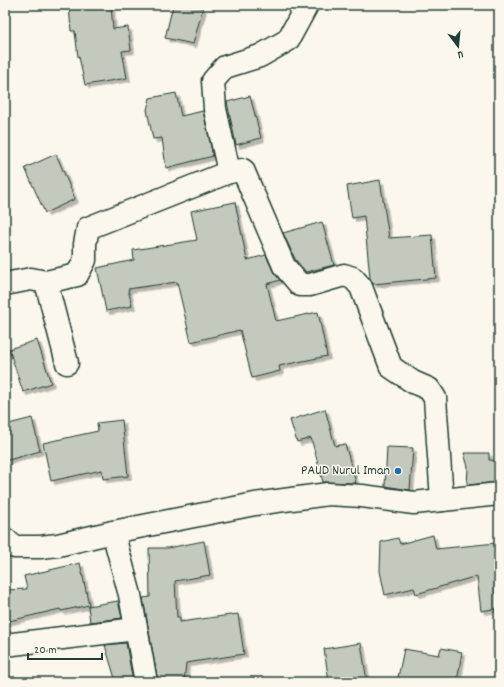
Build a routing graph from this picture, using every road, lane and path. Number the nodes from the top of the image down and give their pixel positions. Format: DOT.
graph roads {
  1 [pos="307,5"];
  2 [pos="229,172"];
  3 [pos="46,282"];
  4 [pos="5,284"];
  5 [pos="67,363"];
  6 [pos="499,494"];
  7 [pos="442,500"];
  8 [pos="112,532"];
  9 [pos="5,539"];
  10 [pos="136,629"];
  11 [pos="5,645"];
  12 [pos="146,682"];
  1 -- 2 [label="street"];
  2 -- 3 [label="street"];
  2 -- 7 [label="street"];
  3 -- 4 [label="street"];
  3 -- 5 [label="street"];
  6 -- 7 [label="street"];
  7 -- 8 [label="street"];
  8 -- 9 [label="street"];
  8 -- 10 [label="street"];
  10 -- 11 [label="street"];
  10 -- 12 [label="street"];
}
